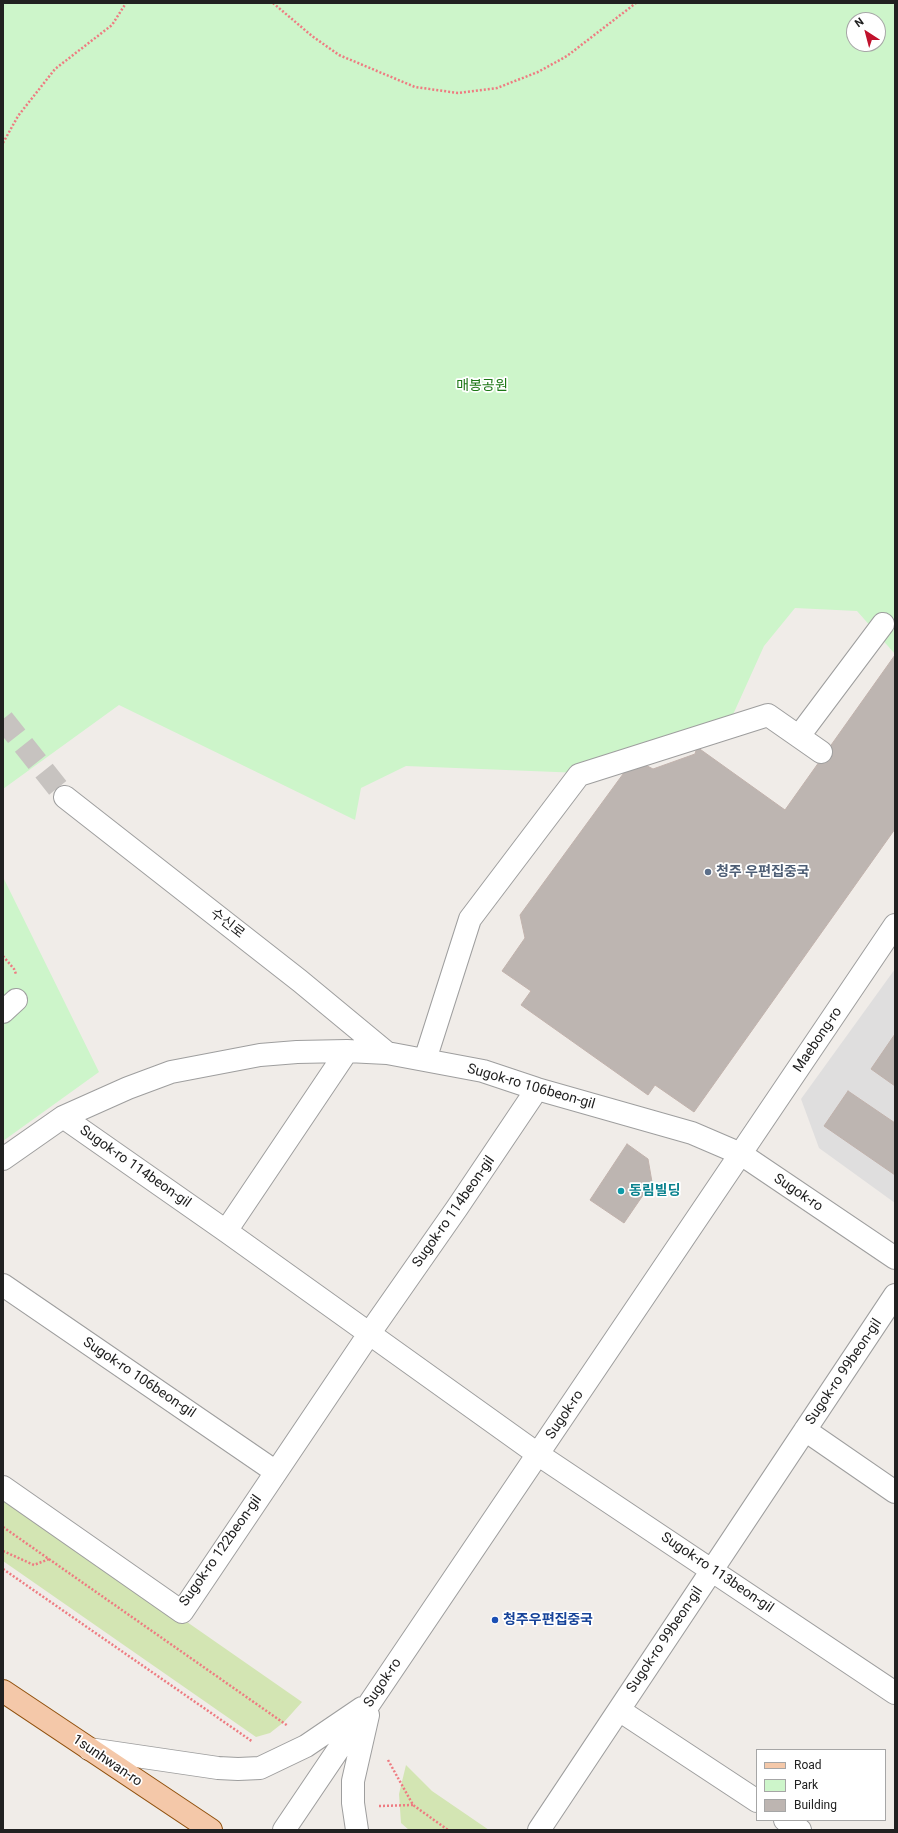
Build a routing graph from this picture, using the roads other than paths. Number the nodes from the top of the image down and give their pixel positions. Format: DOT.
graph roads {
  1 [pos="883,624"];
  2 [pos="799,736"];
  3 [pos="821,752"];
  4 [pos="65,797"];
  5 [pos="895,925"];
  6 [pos="347,1051"];
  7 [pos="387,1053"];
  8 [pos="425,1060"];
  9 [pos="537,1089"];
  10 [pos="63,1117"];
  11 [pos="741,1154"];
  12 [pos="3,1159"];
  13 [pos="226,1231"];
  14 [pos="895,1258"];
  15 [pos="3,1285"];
  16 [pos="895,1294"];
  17 [pos="369,1334"];
  18 [pos="805,1430"];
  19 [pos="539,1454"];
  20 [pos="276,1472"];
  21 [pos="3,1488"];
  22 [pos="895,1492"];
  23 [pos="712,1570"];
  24 [pos="3,1691"];
  25 [pos="895,1693"];
  26 [pos="371,1702"];
  27 [pos="619,1710"];
  28 [pos="89,1749"];
  29 [pos="756,1800"];
  30 [pos="786,1821"];
  31 [pos="211,1830"];
  32 [pos="284,1830"];
  33 [pos="357,1830"];
  34 [pos="539,1830"];
  35 [pos="800,1830"];
  1 -- 2 [label="street"];
  2 -- 3 [label="street"];
  2 -- 8 [label="street"];
  4 -- 7 [label="street, 수신로"];
  5 -- 11 [label="street, Maebong-ro"];
  6 -- 7 [label="street, Sugok-ro 106beon-gil"];
  6 -- 10 [label="street, Sugok-ro 106beon-gil"];
  6 -- 13 [label="street"];
  7 -- 8 [label="street, Sugok-ro 106beon-gil"];
  8 -- 9 [label="street, Sugok-ro 106beon-gil"];
  9 -- 11 [label="street, Sugok-ro 106beon-gil"];
  9 -- 17 [label="street, Sugok-ro 114beon-gil"];
  10 -- 12 [label="street, Sugok-ro 106beon-gil"];
  10 -- 13 [label="street, Sugok-ro 114beon-gil"];
  11 -- 14 [label="street, Sugok-ro"];
  11 -- 19 [label="street, Sugok-ro"];
  13 -- 17 [label="street, Sugok-ro 114beon-gil"];
  15 -- 20 [label="street, Sugok-ro 106beon-gil"];
  16 -- 18 [label="street, Sugok-ro 99beon-gil"];
  17 -- 19 [label="street, Sugok-ro 114beon-gil"];
  17 -- 20 [label="street, Sugok-ro 122beon-gil"];
  18 -- 22 [label="street, Sugok-ro 99beon-gil"];
  18 -- 23 [label="street, Sugok-ro 99beon-gil"];
  19 -- 23 [label="street, Sugok-ro 113beon-gil"];
  19 -- 26 [label="street, Sugok-ro"];
  20 -- 21 [label="street, Sugok-ro 122beon-gil"];
  23 -- 25 [label="street, Sugok-ro 113beon-gil"];
  23 -- 27 [label="street, Sugok-ro 99beon-gil"];
  24 -- 28 [label="main road, 1sunhwan-ro"];
  26 -- 28 [label="street"];
  26 -- 32 [label="street, Sugok-ro"];
  26 -- 33 [label="street"];
  27 -- 29 [label="street"];
  27 -- 34 [label="street, Sugok-ro 99beon-gil"];
  28 -- 31 [label="main road, 1sunhwan-ro"];
  30 -- 35 [label="street"];
}
